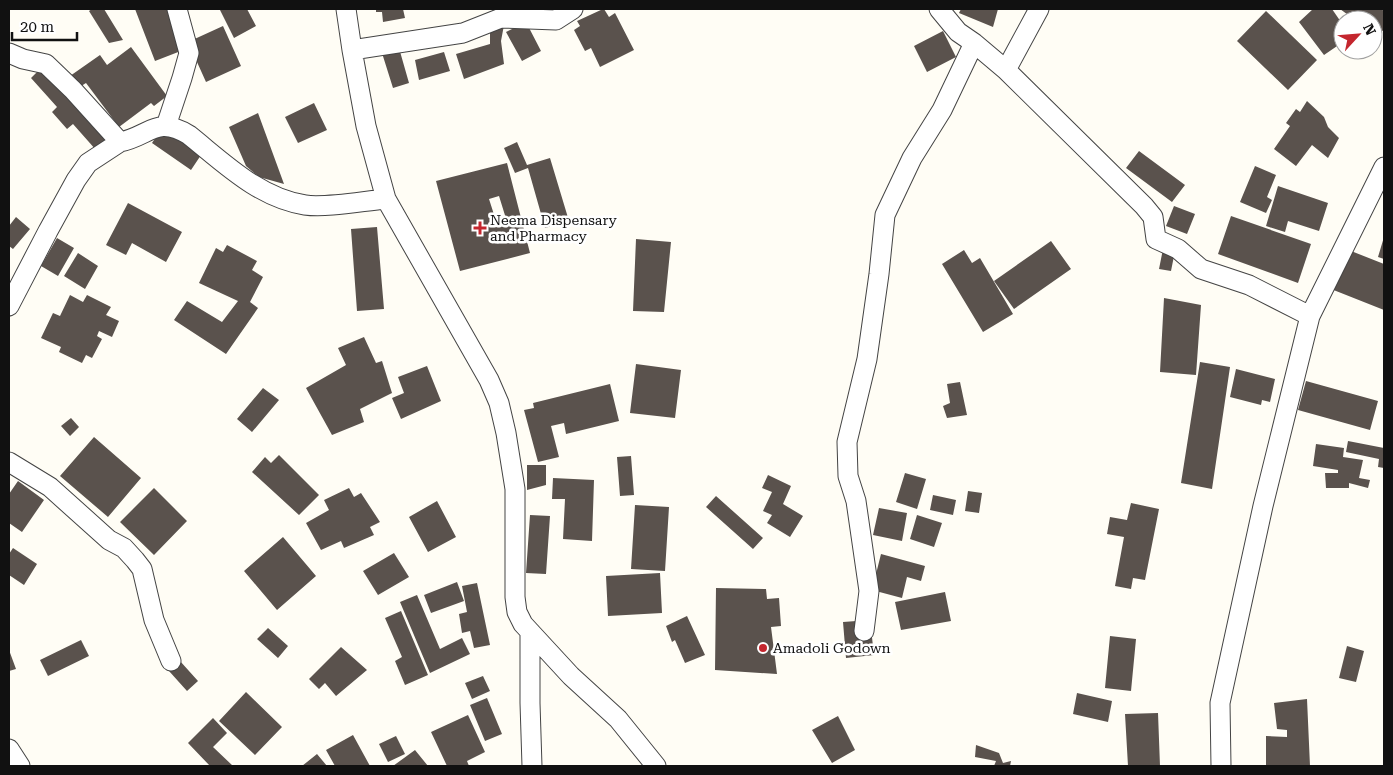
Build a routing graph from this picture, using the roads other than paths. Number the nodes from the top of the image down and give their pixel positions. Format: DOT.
graph roads {
  1 [pos="176,9"];
  2 [pos="346,9"];
  3 [pos="573,9"];
  4 [pos="939,9"];
  5 [pos="1039,9"];
  6 [pos="974,43"];
  7 [pos="352,50"];
  8 [pos="9,53"];
  9 [pos="1006,70"];
  10 [pos="166,126"];
  11 [pos="120,142"];
  12 [pos="1384,167"];
  13 [pos="386,199"];
  14 [pos="9,306"];
  15 [pos="1310,316"];
  16 [pos="9,462"];
  17 [pos="864,631"];
  18 [pos="530,632"];
  19 [pos="171,661"];
  20 [pos="9,749"];
  21 [pos="20,766"];
  22 [pos="532,766"];
  23 [pos="656,766"];
  24 [pos="1221,766"];
  1 -- 10 [label="street"];
  2 -- 7 [label="street"];
  3 -- 7 [label="street"];
  4 -- 6 [label="street"];
  5 -- 9 [label="street"];
  6 -- 9 [label="street"];
  6 -- 17 [label="street"];
  7 -- 13 [label="street"];
  8 -- 11 [label="street"];
  9 -- 15 [label="street"];
  10 -- 11 [label="street"];
  10 -- 13 [label="street"];
  11 -- 14 [label="street"];
  12 -- 15 [label="street"];
  13 -- 18 [label="street"];
  15 -- 24 [label="street"];
  16 -- 19 [label="street"];
  18 -- 22 [label="street"];
  18 -- 23 [label="street"];
  20 -- 21 [label="street"];
}
